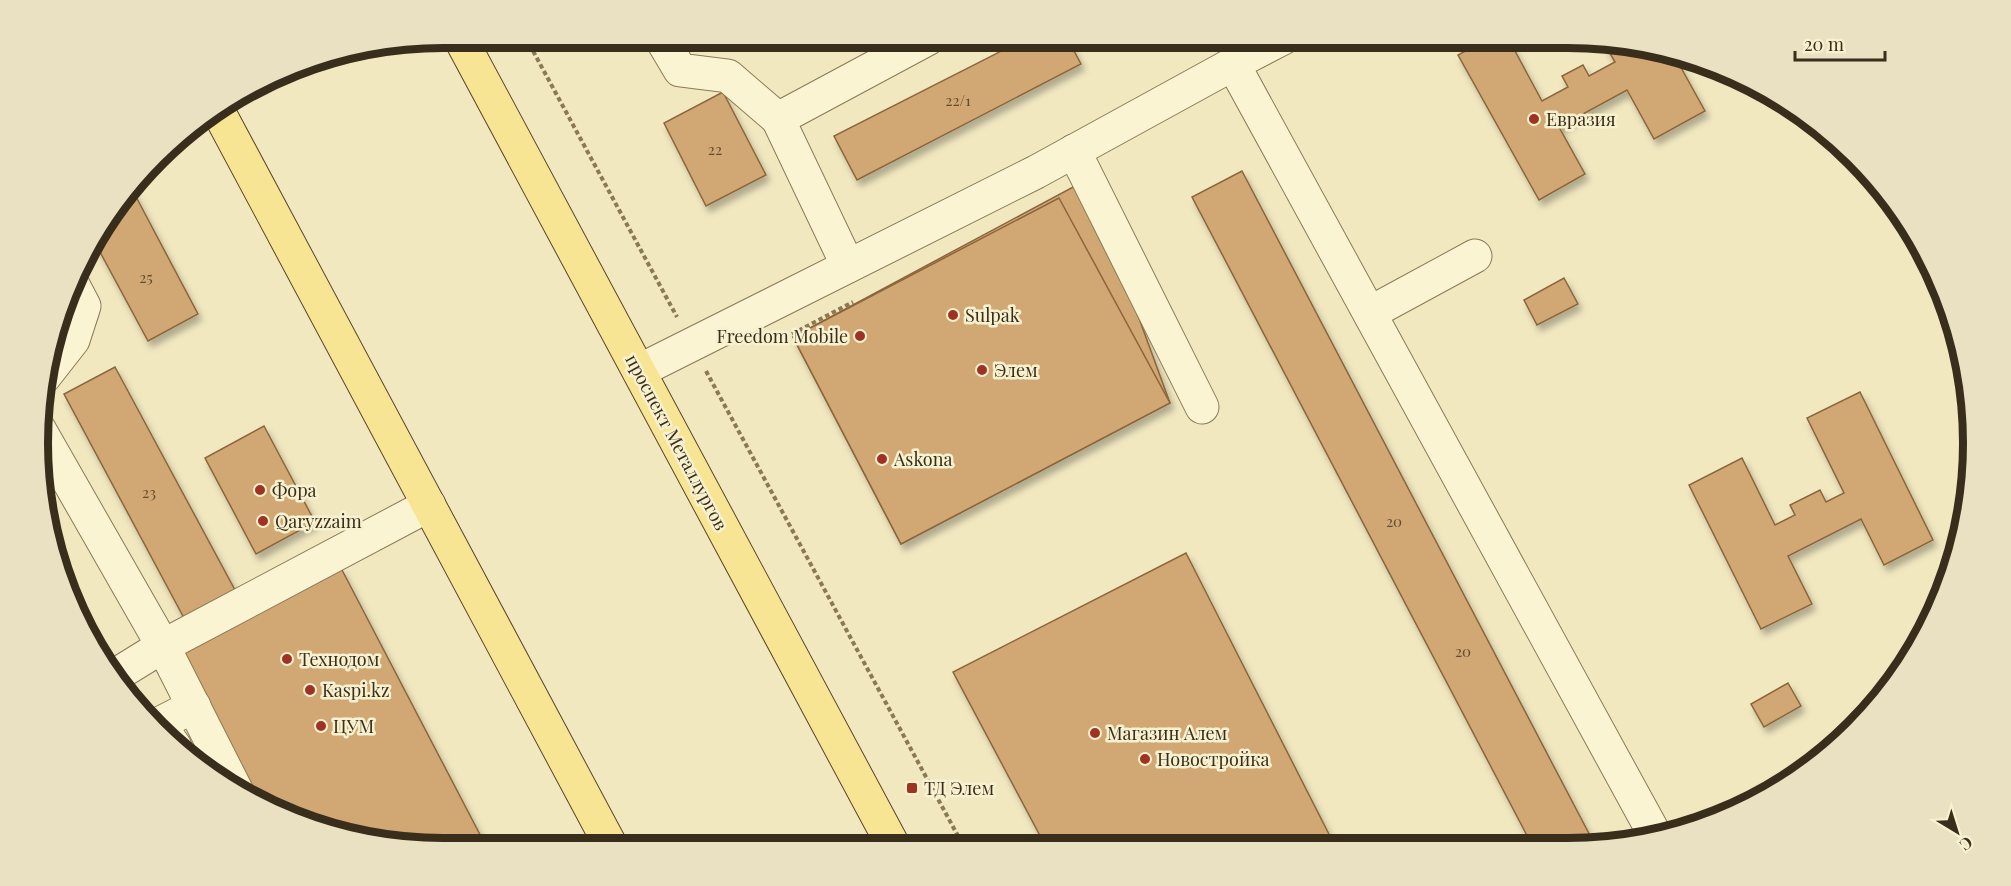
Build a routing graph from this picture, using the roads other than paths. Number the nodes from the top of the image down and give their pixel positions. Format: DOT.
graph roads {
  1 [pos="465,48"];
  2 [pos="667,48"];
  3 [pos="910,48"];
  4 [pos="1264,48"];
  5 [pos="1233,64"];
  6 [pos="221,117"];
  7 [pos="778,119"];
  8 [pos="1074,151"];
  9 [pos="1475,256"];
  10 [pos="848,266"];
  11 [pos="77,294"];
  12 [pos="1370,313"];
  13 [pos="57,360"];
  14 [pos="639,371"];
  15 [pos="1202,407"];
  16 [pos="48,445"];
  17 [pos="429,505"];
  18 [pos="163,646"];
  19 [pos="122,671"];
  20 [pos="194,706"];
  21 [pos="170,727"];
  22 [pos="228,774"];
  23 [pos="1652,829"];
  24 [pos="607,838"];
  25 [pos="889,838"];
  1 -- 14 [label="main road, проспект Металлургов"];
  2 -- 7 [label="lane"];
  3 -- 7 [label="lane"];
  4 -- 5 [label="lane"];
  5 -- 8 [label="lane"];
  5 -- 12 [label="lane"];
  6 -- 17 [label="main road"];
  7 -- 10 [label="lane"];
  8 -- 10 [label="lane"];
  8 -- 15 [label="lane"];
  9 -- 12 [label="lane"];
  10 -- 14 [label="lane"];
  11 -- 13 [label="lane"];
  12 -- 23 [label="lane"];
  14 -- 25 [label="main road, проспект Металлургов"];
  16 -- 18 [label="lane"];
  17 -- 18 [label="lane"];
  17 -- 24 [label="main road"];
  18 -- 19 [label="lane"];
  18 -- 20 [label="lane"];
  20 -- 21 [label="lane"];
  20 -- 22 [label="lane"];
}
